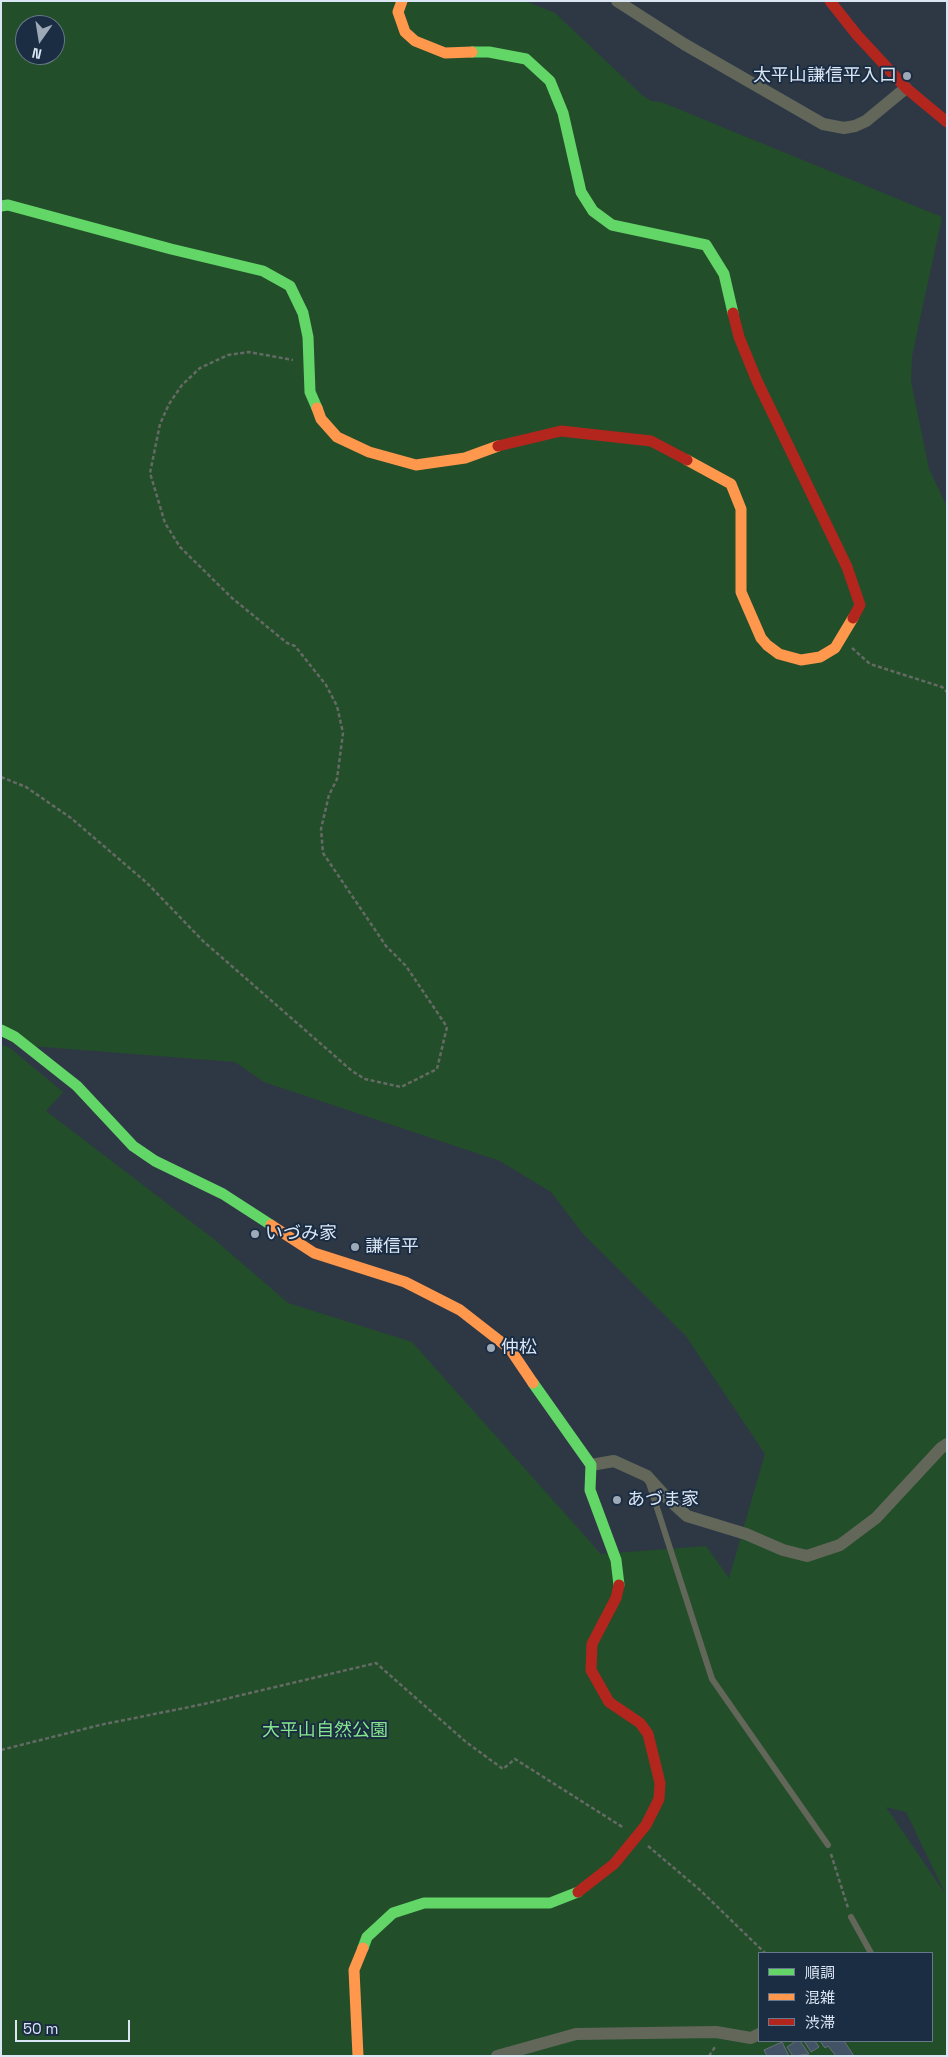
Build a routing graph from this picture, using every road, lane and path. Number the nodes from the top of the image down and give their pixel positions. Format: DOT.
graph roads {
  1 [pos="402,1"];
  2 [pos="617,1"];
  3 [pos="830,1"];
  4 [pos="906,88"];
  5 [pos="947,122"];
  6 [pos="1,206"];
  7 [pos="309,365"];
  8 [pos="842,638"];
  9 [pos="947,692"];
  10 [pos="1,777"];
  11 [pos="1,1030"];
  12 [pos="947,1444"];
  13 [pos="591,1465"];
  14 [pos="647,1476"];
  15 [pos="1,1750"];
  16 [pos="637,1836"];
  17 [pos="828,1845"];
  18 [pos="851,1917"];
  19 [pos="764,1952"];
  20 [pos="870,1952"];
  21 [pos="758,2034"];
  22 [pos="358,2056"];
  23 [pos="497,2056"];
  1 -- 8 [label="street"];
  2 -- 4 [label="street"];
  3 -- 4 [label="street"];
  4 -- 5 [label="street"];
  6 -- 7 [label="street"];
  7 -- 8 [label="street"];
  7 -- 10 [label="path"];
  8 -- 9 [label="path"];
  11 -- 13 [label="street"];
  12 -- 14 [label="street"];
  13 -- 14 [label="street"];
  13 -- 16 [label="street"];
  14 -- 17 [label="lane"];
  15 -- 16 [label="path"];
  16 -- 19 [label="path"];
  16 -- 22 [label="street"];
  17 -- 18 [label="path"];
  18 -- 20 [label="lane"];
  21 -- 23 [label="street"];
}
